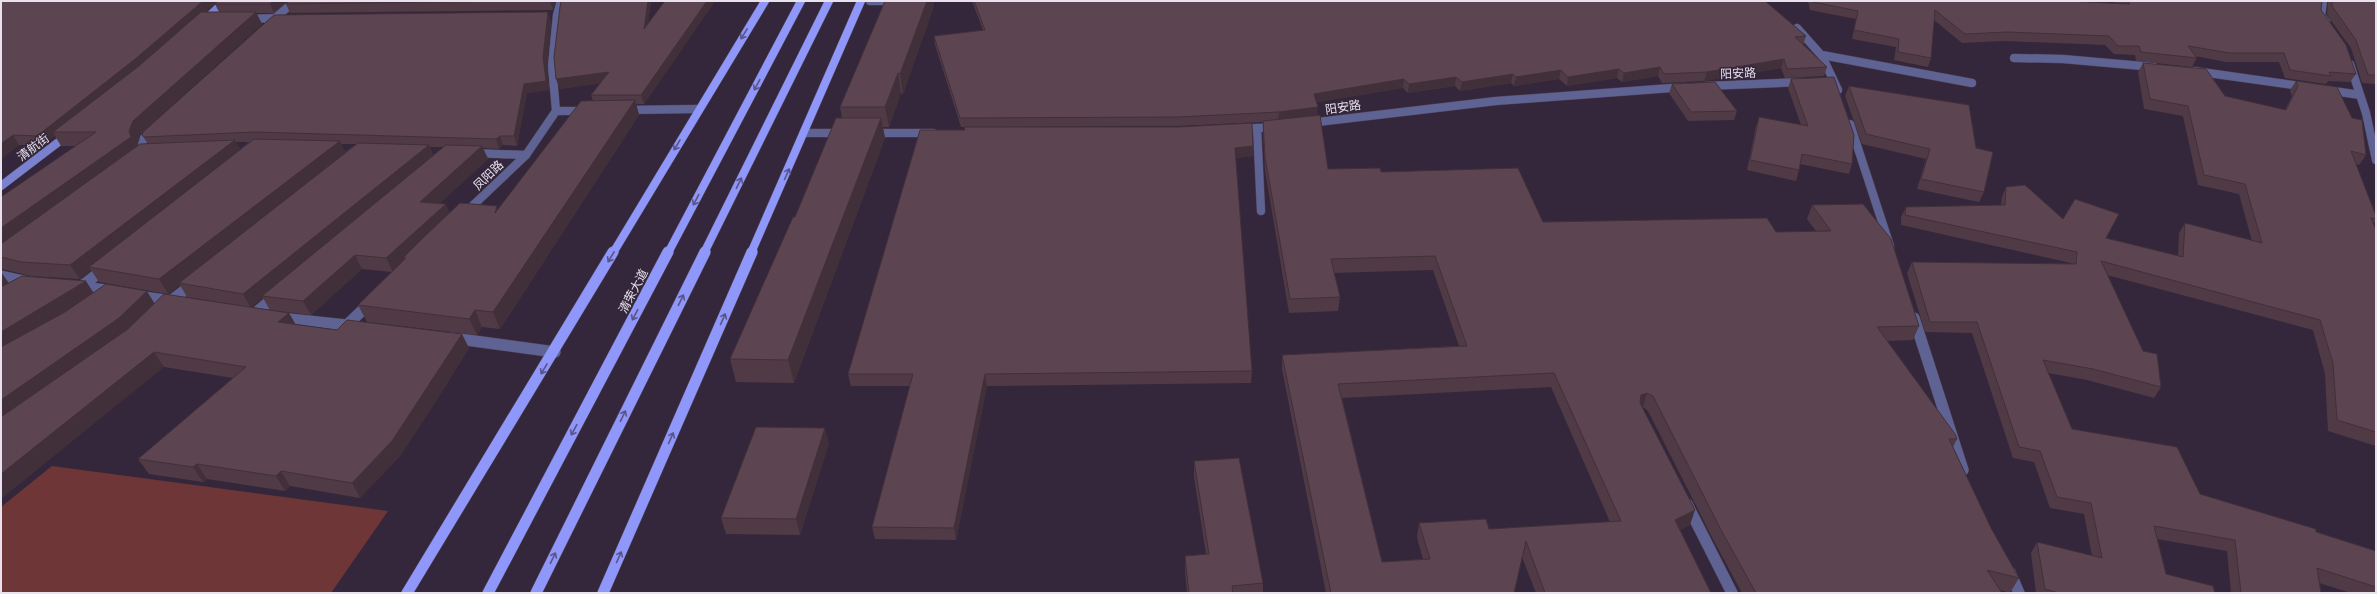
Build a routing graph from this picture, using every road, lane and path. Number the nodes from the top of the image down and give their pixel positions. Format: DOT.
graph roads {
  1 [pos="225,1"];
  2 [pos="295,1"];
  3 [pos="561,1"];
  4 [pos="765,1"];
  5 [pos="801,1"];
  6 [pos="829,1"];
  7 [pos="862,1"];
  8 [pos="870,1"];
  9 [pos="908,1"];
  10 [pos="2323,1"];
  11 [pos="275,18"];
  12 [pos="290,18"];
  13 [pos="206,19"];
  14 [pos="221,19"];
  15 [pos="236,19"];
  16 [pos="1788,21"];
  17 [pos="2330,28"];
  18 [pos="194,29"];
  19 [pos="263,29"];
  20 [pos="1822,55"];
  21 [pos="2014,58"];
  22 [pos="2348,58"];
  23 [pos="2163,68"];
  24 [pos="2186,70"];
  25 [pos="1811,82"];
  26 [pos="1972,83"];
  27 [pos="2360,95"];
  28 [pos="1842,102"];
  29 [pos="698,109"];
  30 [pos="611,110"];
  31 [pos="556,111"];
  32 [pos="595,111"];
  33 [pos="1847,116"];
  34 [pos="161,123"];
  35 [pos="1302,124"];
  36 [pos="1287,126"];
  37 [pos="77,128"];
  38 [pos="1257,128"];
  39 [pos="1233,129"];
  40 [pos="940,132"];
  41 [pos="805,133"];
  42 [pos="465,153"];
  43 [pos="526,155"];
  44 [pos="2376,160"];
  45 [pos="133,161"];
  46 [pos="1,186"];
  47 [pos="1261,211"];
  48 [pos="459,219"];
  49 [pos="1894,257"];
  50 [pos="113,262"];
  51 [pos="1,276"];
  52 [pos="201,277"];
  53 [pos="67,285"];
  54 [pos="82,286"];
  55 [pos="18,290"];
  56 [pos="282,291"];
  57 [pos="120,293"];
  58 [pos="380,293"];
  59 [pos="101,300"];
  60 [pos="170,301"];
  61 [pos="185,304"];
  62 [pos="1911,310"];
  63 [pos="159,312"];
  64 [pos="347,325"];
  65 [pos="362,327"];
  66 [pos="439,337"];
  67 [pos="555,352"];
  68 [pos="1969,482"];
  69 [pos="1681,491"];
  70 [pos="2007,565"];
  71 [pos="408,593"];
  72 [pos="488,593"];
  73 [pos="536,593"];
  74 [pos="603,593"];
  75 [pos="1732,593"];
  76 [pos="2020,593"];
  1 -- 13 [label="street"];
  2 -- 11 [label="street"];
  3 -- 31 [label="street"];
  4 -- 29 [label="main road, one-way"];
  5 -- 72 [label="main road, 清荣大道, one-way"];
  73 -- 6 [label="main road, one-way"];
  7 -- 41 [label="main road"];
  8 -- 9 [label="street"];
  10 -- 17 [label="street"];
  11 -- 12 [label="street"];
  11 -- 15 [label="street"];
  11 -- 19 [label="street"];
  13 -- 14 [label="street"];
  13 -- 18 [label="street"];
  16 -- 20 [label="street"];
  20 -- 26 [label="street"];
  20 -- 28 [label="street"];
  21 -- 23 [label="street"];
  22 -- 27 [label="street"];
  24 -- 27 [label="street"];
  25 -- 35 [label="street, 阳安路"];
  27 -- 44 [label="street"];
  29 -- 30 [label="street"];
  29 -- 67 [label="main road, one-way"];
  31 -- 32 [label="street"];
  31 -- 43 [label="street, 凤阳路"];
  33 -- 49 [label="street"];
  34 -- 45 [label="street"];
  36 -- 38 [label="street"];
  37 -- 46 [label="street, 清航街"];
  38 -- 39 [label="street"];
  38 -- 47 [label="street"];
  40 -- 41 [label="street"];
  74 -- 41 [label="main road, one-way"];
  42 -- 43 [label="street"];
  43 -- 48 [label="street, 凤阳路"];
  50 -- 54 [label="street"];
  51 -- 55 [label="street"];
  52 -- 60 [label="street"];
  53 -- 54 [label="street"];
  54 -- 57 [label="street"];
  56 -- 64 [label="street"];
  57 -- 59 [label="street"];
  57 -- 60 [label="street"];
  58 -- 64 [label="street"];
  60 -- 61 [label="street"];
  60 -- 63 [label="street"];
  62 -- 68 [label="street"];
  64 -- 65 [label="street"];
  66 -- 67 [label="street"];
  67 -- 71 [label="main road, one-way"];
  69 -- 75 [label="street"];
  70 -- 76 [label="street"];
}
